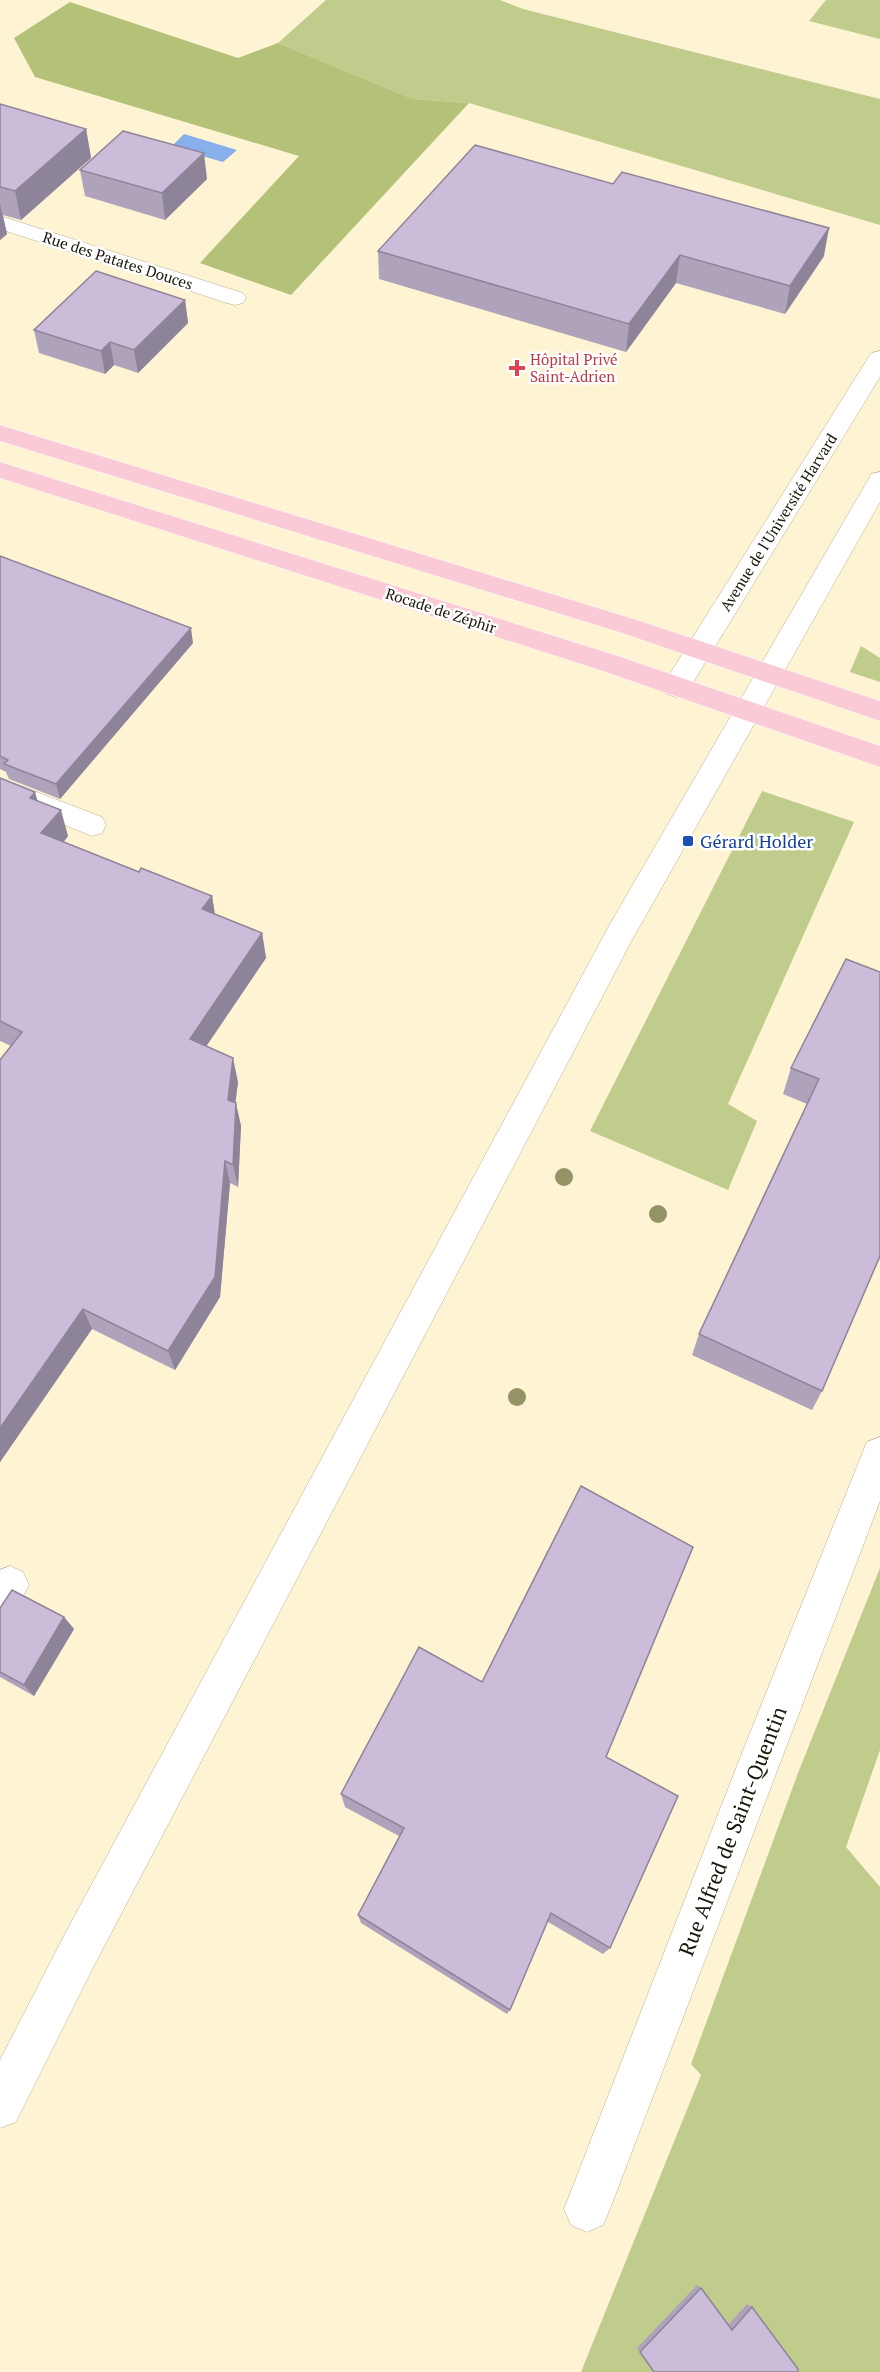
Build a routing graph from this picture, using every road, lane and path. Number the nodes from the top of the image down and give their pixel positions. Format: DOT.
graph roads {
  1 [pos="0,222"];
  2 [pos="235,298"];
  3 [pos="880,358"];
  4 [pos="0,433"];
  5 [pos="0,470"];
  6 [pos="880,480"];
  7 [pos="698,650"];
  8 [pos="768,673"];
  9 [pos="676,687"];
  10 [pos="747,709"];
  11 [pos="880,711"];
  12 [pos="880,757"];
  13 [pos="0,788"];
  14 [pos="92,825"];
  15 [pos="880,1454"];
  16 [pos="0,2106"];
  17 [pos="587,2209"];
  1 -- 2 [label="street, Rue des Patates Douces"];
  3 -- 7 [label="street, Avenue de l'Université Harvard"];
  4 -- 7 [label="main road"];
  5 -- 9 [label="main road, Rocade de Zéphir"];
  6 -- 8 [label="street"];
  7 -- 8 [label="main road"];
  7 -- 9 [label="street, Avenue de l'Université Harvard"];
  8 -- 10 [label="street"];
  8 -- 11 [label="main road"];
  9 -- 10 [label="main road, Rocade de Zéphir"];
  10 -- 12 [label="main road, Rocade de Zéphir"];
  10 -- 16 [label="street"];
  13 -- 14 [label="street"];
  15 -- 17 [label="street, Rue Alfred de Saint-Quentin"];
}
